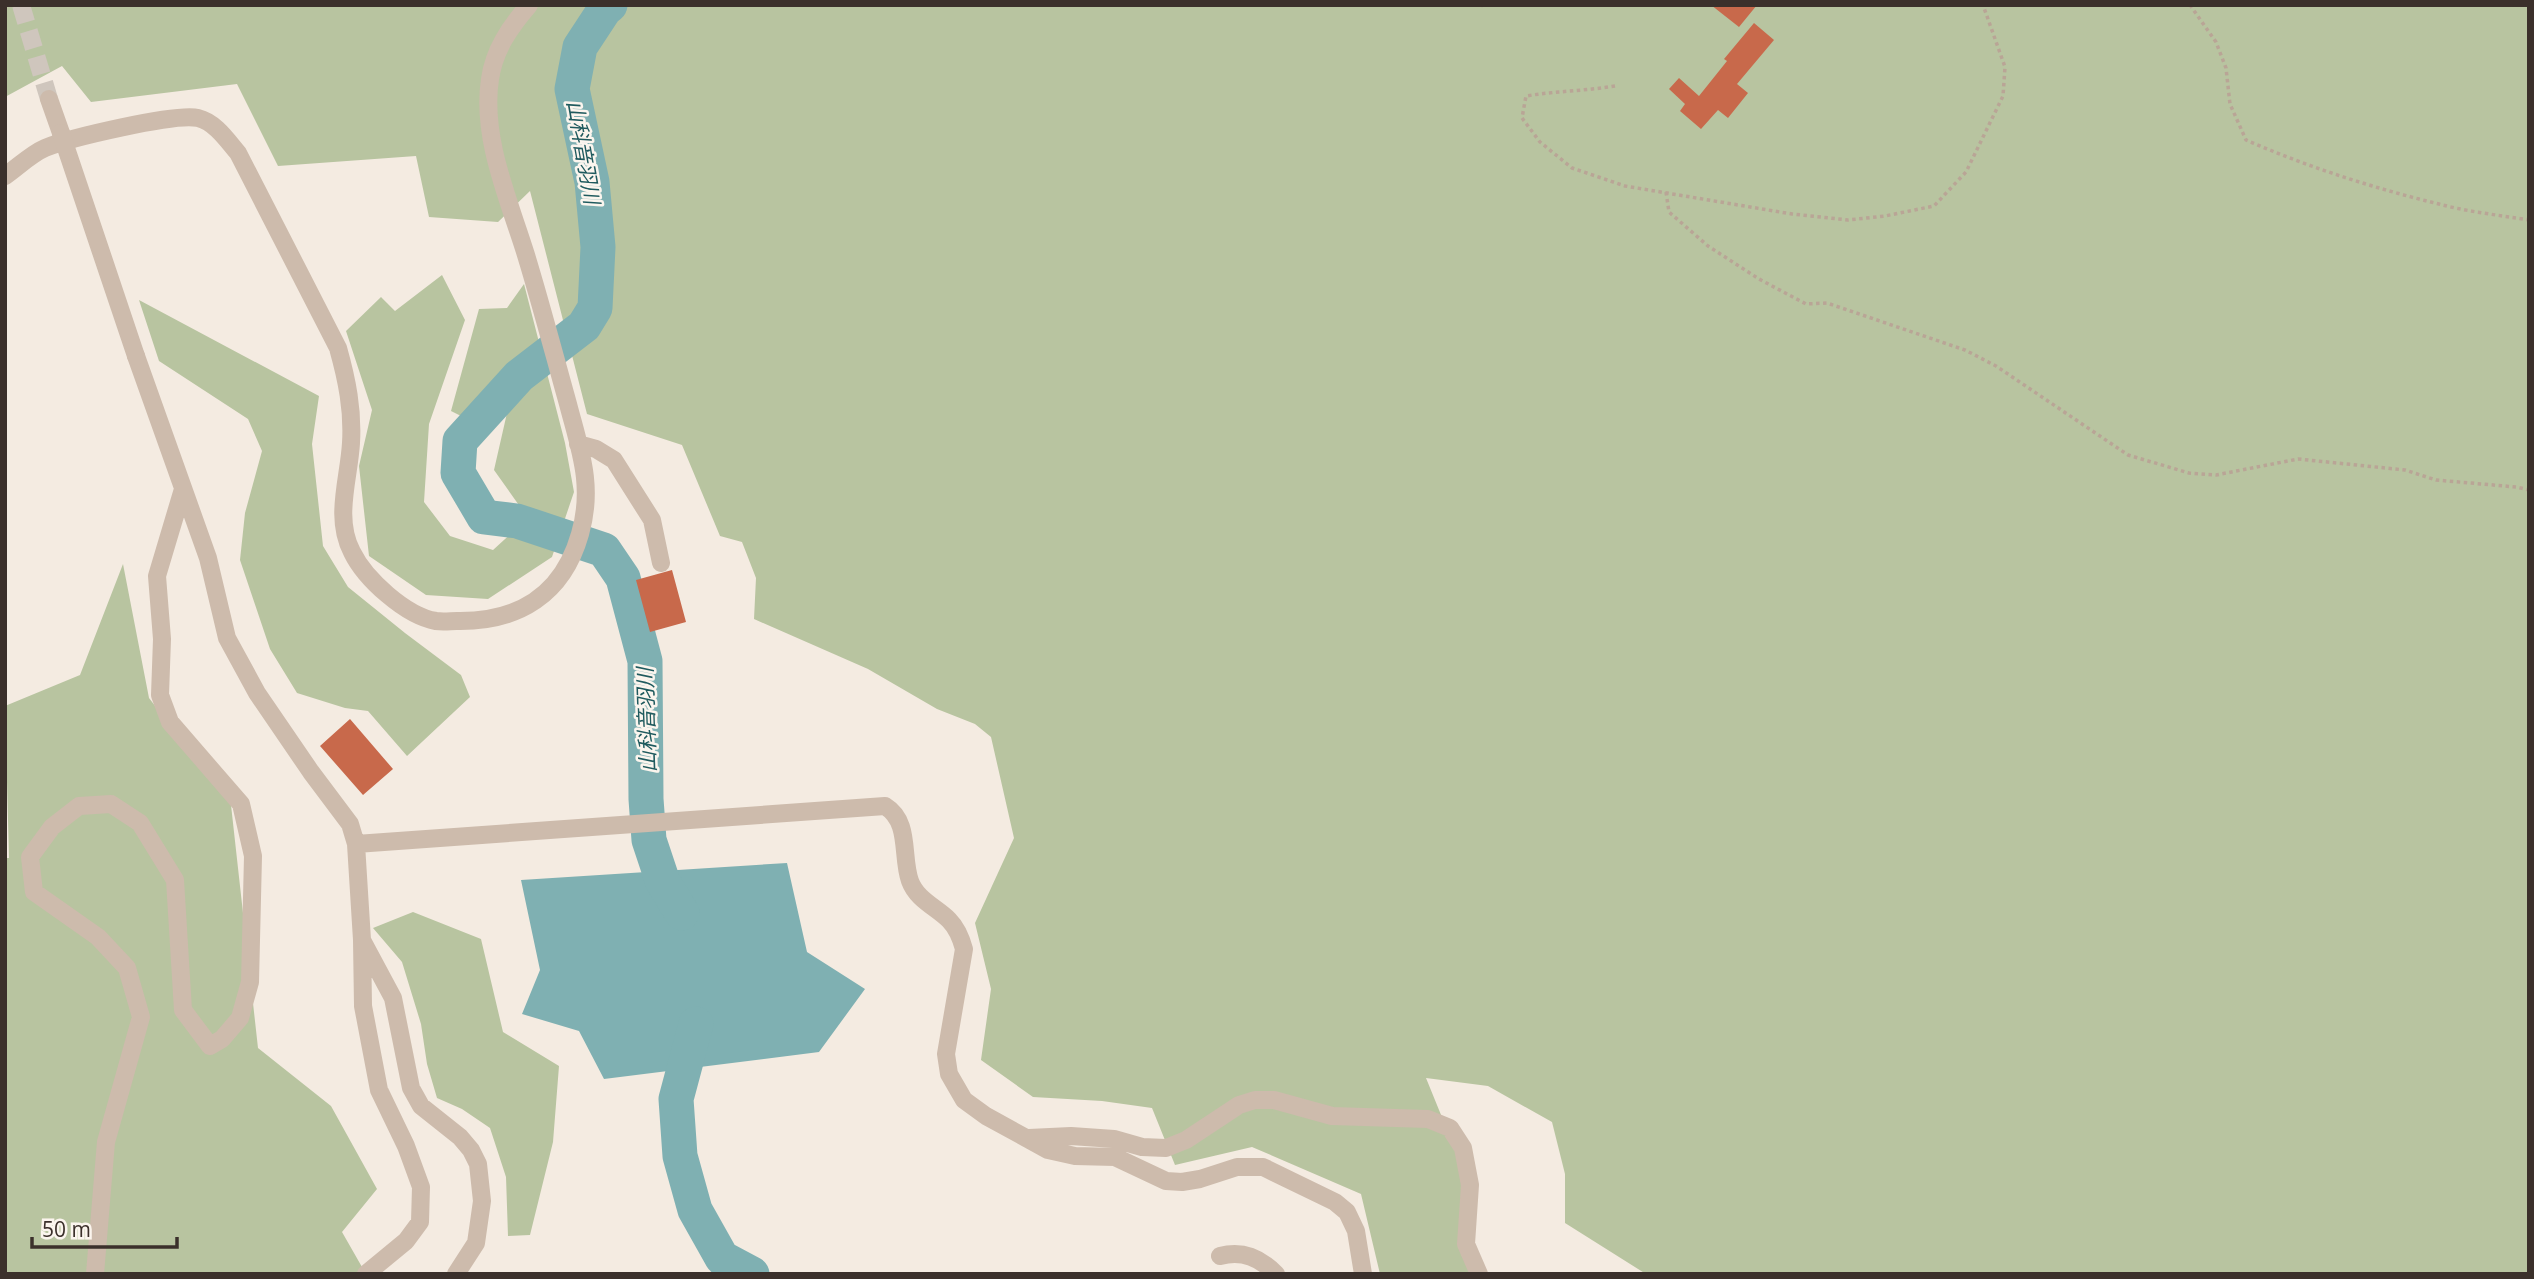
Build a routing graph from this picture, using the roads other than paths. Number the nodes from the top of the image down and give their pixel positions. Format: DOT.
graph roads {
  1 [pos="529,5"];
  2 [pos="49,99"];
  3 [pos="5,176"];
  4 [pos="578,444"];
  5 [pos="183,489"];
  6 [pos="661,563"];
  7 [pos="356,844"];
  8 [pos="362,940"];
  9 [pos="1029,1138"];
  10 [pos="1220,1256"];
  11 [pos="95,1274"];
  12 [pos="366,1274"];
  13 [pos="456,1274"];
  14 [pos="1276,1274"];
  15 [pos="1363,1274"];
  16 [pos="1479,1274"];
  1 -- 4 [label="lane"];
  2 -- 5 [label="lane, bridge"];
  3 -- 4 [label="lane"];
  4 -- 6 [label="lane"];
  5 -- 7 [label="lane"];
  5 -- 11 [label="lane"];
  7 -- 8 [label="lane"];
  7 -- 9 [label="lane"];
  8 -- 12 [label="lane"];
  8 -- 13 [label="lane"];
  9 -- 15 [label="lane"];
  9 -- 16 [label="lane"];
  10 -- 14 [label="lane"];
}
